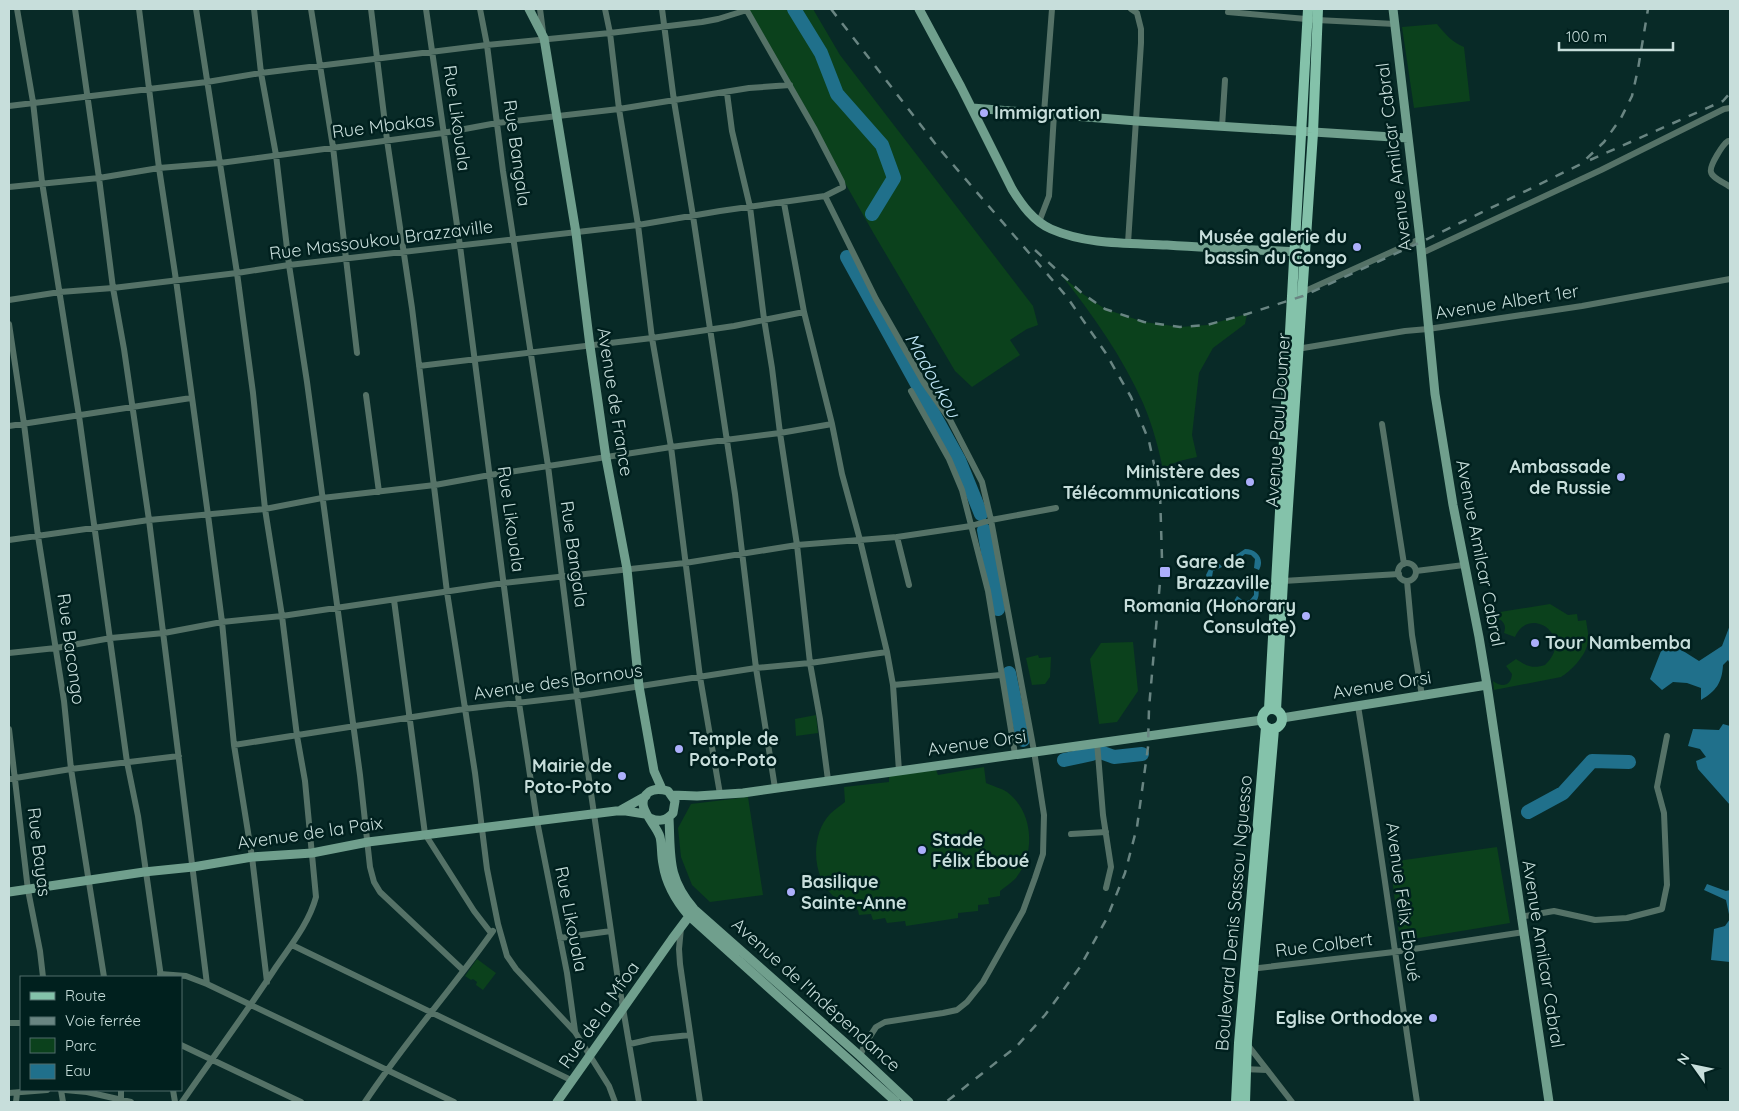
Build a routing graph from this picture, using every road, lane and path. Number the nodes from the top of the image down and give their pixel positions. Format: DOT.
graph roads {
  1 [pos="17,9"];
  2 [pos="75,9"];
  3 [pos="138,9"];
  4 [pos="196,9"];
  5 [pos="254,9"];
  6 [pos="311,9"];
  7 [pos="371,9"];
  8 [pos="426,9"];
  9 [pos="480,9"];
  10 [pos="529,9"];
  11 [pos="540,9"];
  12 [pos="605,9"];
  13 [pos="662,9"];
  14 [pos="746,9"];
  15 [pos="919,9"];
  16 [pos="1052,9"];
  17 [pos="1131,9"];
  18 [pos="1318,9"];
  19 [pos="1393,9"];
  20 [pos="1228,12"];
  21 [pos="1311,16"];
  22 [pos="1395,24"];
  23 [pos="664,26"];
  24 [pos="610,33"];
  25 [pos="544,38"];
  26 [pos="487,44"];
  27 [pos="432,52"];
  28 [pos="378,59"];
  29 [pos="320,65"];
  30 [pos="261,73"];
  31 [pos="1225,80"];
  32 [pos="207,82"];
  33 [pos="790,85"];
  34 [pos="149,88"];
  35 [pos="727,93"];
  36 [pos="1303,94"];
  37 [pos="1314,95"];
  38 [pos="88,97"];
  39 [pos="674,100"];
  40 [pos="33,102"];
  41 [pos="9,106"];
  42 [pos="972,108"];
  43 [pos="1730,108"];
  44 [pos="619,109"];
  45 [pos="1049,114"];
  46 [pos="556,116"];
  47 [pos="1137,121"];
  48 [pos="498,124"];
  49 [pos="1222,127"];
  50 [pos="1301,132"];
  51 [pos="443,133"];
  52 [pos="1313,133"];
  53 [pos="1408,138"];
  54 [pos="387,140"];
  55 [pos="1730,141"];
  56 [pos="333,147"];
  57 [pos="276,155"];
  58 [pos="220,163"];
  59 [pos="159,168"];
  60 [pos="99,178"];
  61 [pos="42,182"];
  62 [pos="1730,186"];
  63 [pos="9,187"];
  64 [pos="825,196"];
  65 [pos="784,203"];
  66 [pos="750,207"];
  67 [pos="694,216"];
  68 [pos="1039,222"];
  69 [pos="638,225"];
  70 [pos="1301,226"];
  71 [pos="576,233"];
  72 [pos="1420,239"];
  73 [pos="514,240"];
  74 [pos="1128,243"];
  75 [pos="460,246"];
  76 [pos="404,252"];
  77 [pos="1300,252"];
  78 [pos="1422,254"];
  79 [pos="346,259"];
  80 [pos="288,265"];
  81 [pos="236,273"];
  82 [pos="176,280"];
  83 [pos="1730,280"];
  84 [pos="113,288"];
  85 [pos="60,292"];
  86 [pos="1303,292"];
  87 [pos="1292,297"];
  88 [pos="9,300"];
  89 [pos="804,312"];
  90 [pos="764,319"];
  91 [pos="9,324"];
  92 [pos="710,329"];
  93 [pos="1428,329"];
  94 [pos="652,338"];
  95 [pos="590,346"];
  96 [pos="1300,349"];
  97 [pos="1288,350"];
  98 [pos="357,353"];
  99 [pos="530,353"];
  100 [pos="474,360"];
  101 [pos="419,366"];
  102 [pos="911,391"];
  103 [pos="366,395"];
  104 [pos="192,398"];
  105 [pos="132,408"];
  106 [pos="78,416"];
  107 [pos="24,424"];
  108 [pos="832,424"];
  109 [pos="1382,424"];
  110 [pos="9,426"];
  111 [pos="780,433"];
  112 [pos="726,440"];
  113 [pos="671,447"];
  114 [pos="606,458"];
  115 [pos="548,466"];
  116 [pos="490,475"];
  117 [pos="435,485"];
  118 [pos="1285,488"];
  119 [pos="379,492"];
  120 [pos="322,498"];
  121 [pos="1056,508"];
  122 [pos="265,509"];
  123 [pos="208,515"];
  124 [pos="149,520"];
  125 [pos="991,520"];
  126 [pos="971,526"];
  127 [pos="94,529"];
  128 [pos="38,536"];
  129 [pos="897,537"];
  130 [pos="9,540"];
  131 [pos="860,540"];
  132 [pos="797,545"];
  133 [pos="742,553"];
  134 [pos="685,563"];
  135 [pos="1404,564"];
  136 [pos="1464,565"];
  137 [pos="627,569"];
  138 [pos="1416,571"];
  139 [pos="1399,574"];
  140 [pos="562,577"];
  141 [pos="1283,581"];
  142 [pos="1407,581"];
  143 [pos="504,583"];
  144 [pos="909,585"];
  145 [pos="447,592"];
  146 [pos="394,600"];
  147 [pos="337,607"];
  148 [pos="282,616"];
  149 [pos="222,622"];
  150 [pos="164,632"];
  151 [pos="111,638"];
  152 [pos="56,648"];
  153 [pos="887,652"];
  154 [pos="9,653"];
  155 [pos="810,663"];
  156 [pos="756,668"];
  157 [pos="1001,675"];
  158 [pos="700,677"];
  159 [pos="893,685"];
  160 [pos="1488,685"];
  161 [pos="639,686"];
  162 [pos="577,696"];
  163 [pos="1422,696"];
  164 [pos="519,703"];
  165 [pos="1358,706"];
  166 [pos="464,709"];
  167 [pos="1276,712"];
  168 [pos="409,719"];
  169 [pos="1267,725"];
  170 [pos="352,726"];
  171 [pos="9,729"];
  172 [pos="297,736"];
  173 [pos="1667,736"];
  174 [pos="1098,742"];
  175 [pos="234,745"];
  176 [pos="1034,751"];
  177 [pos="1015,754"];
  178 [pos="179,756"];
  179 [pos="127,762"];
  180 [pos="71,769"];
  181 [pos="654,771"];
  182 [pos="899,771"];
  183 [pos="12,779"];
  184 [pos="828,780"];
  185 [pos="775,788"];
  186 [pos="662,789"];
  187 [pos="648,794"];
  188 [pos="720,794"];
  189 [pos="672,796"];
  190 [pos="697,796"];
  191 [pos="675,807"];
  192 [pos="616,812"];
  193 [pos="594,815"];
  194 [pos="648,816"];
  195 [pos="669,818"];
  196 [pos="537,821"];
  197 [pos="481,829"];
  198 [pos="1106,832"];
  199 [pos="425,834"];
  200 [pos="1071,834"];
  201 [pos="368,842"];
  202 [pos="312,853"];
  203 [pos="252,857"];
  204 [pos="193,867"];
  205 [pos="144,872"];
  206 [pos="89,881"];
  207 [pos="1106,888"];
  208 [pos="28,890"];
  209 [pos="9,892"];
  210 [pos="694,915"];
  211 [pos="1520,917"];
  212 [pos="498,924"];
  213 [pos="611,931"];
  214 [pos="681,931"];
  215 [pos="1524,932"];
  216 [pos="491,933"];
  217 [pos="560,938"];
  218 [pos="292,944"];
  219 [pos="1394,952"];
  220 [pos="1250,969"];
  221 [pos="463,970"];
  222 [pos="43,976"];
  223 [pos="104,976"];
  224 [pos="160,976"];
  225 [pos="267,982"];
  226 [pos="207,984"];
  227 [pos="252,1004"];
  228 [pos="623,1010"];
  229 [pos="431,1013"];
  230 [pos="575,1032"];
  231 [pos="690,1035"];
  232 [pos="1239,1035"];
  233 [pos="630,1044"];
  234 [pos="1247,1044"];
  235 [pos="182,1046"];
  236 [pos="590,1056"];
  237 [pos="860,1056"];
  238 [pos="211,1060"];
  239 [pos="387,1069"];
  240 [pos="1242,1069"];
  241 [pos="1267,1070"];
  242 [pos="573,1081"];
  243 [pos="37,1091"];
  244 [pos="76,1091"];
  245 [pos="9,1093"];
  246 [pos="16,1093"];
  247 [pos="122,1101"];
  248 [pos="16,1102"];
  249 [pos="130,1102"];
  250 [pos="182,1102"];
  251 [pos="301,1102"];
  252 [pos="365,1102"];
  253 [pos="454,1102"];
  254 [pos="558,1102"];
  255 [pos="615,1102"];
  256 [pos="639,1102"];
  257 [pos="700,1102"];
  258 [pos="896,1102"];
  259 [pos="909,1102"];
  260 [pos="1236,1102"];
  261 [pos="1245,1102"];
  262 [pos="1292,1102"];
  263 [pos="1417,1102"];
  264 [pos="1549,1102"];
  1 -- 40 [label="street"];
  2 -- 38 [label="street"];
  3 -- 34 [label="street"];
  4 -- 32 [label="street"];
  5 -- 30 [label="street"];
  6 -- 29 [label="street"];
  7 -- 28 [label="street"];
  8 -- 27 [label="street, Rue Likouala"];
  9 -- 26 [label="street, Rue Bangala"];
  10 -- 25 [label="main road, Avenue de France"];
  11 -- 25 [label="street"];
  12 -- 24 [label="street"];
  13 -- 23 [label="street"];
  14 -- 23 [label="street"];
  14 -- 33 [label="street"];
  15 -- 42 [label="main road"];
  16 -- 45 [label="street"];
  17 -- 47 [label="street"];
  18 -- 21 [label="main road, Avenue Paul Doumer"];
  19 -- 22 [label="main road, Avenue Amilcar Cabral"];
  20 -- 21 [label="street"];
  21 -- 22 [label="street"];
  21 -- 36 [label="main road, Avenue Paul Doumer"];
  21 -- 37 [label="main road, Avenue Paul Doumer"];
  22 -- 53 [label="main road, Avenue Amilcar Cabral"];
  23 -- 24 [label="street"];
  23 -- 39 [label="street"];
  24 -- 25 [label="street"];
  24 -- 44 [label="street"];
  25 -- 26 [label="street"];
  25 -- 46 [label="main road, Avenue de France"];
  26 -- 27 [label="street"];
  26 -- 48 [label="street, Rue Bangala"];
  27 -- 28 [label="street"];
  27 -- 51 [label="street, Rue Likouala"];
  28 -- 29 [label="street"];
  28 -- 54 [label="street"];
  29 -- 30 [label="street"];
  29 -- 56 [label="street"];
  30 -- 32 [label="street"];
  30 -- 57 [label="street"];
  31 -- 49 [label="street"];
  32 -- 34 [label="street"];
  32 -- 58 [label="street"];
  33 -- 35 [label="street, Rue Mbakas"];
  33 -- 64 [label="street, Rue Massoukou Brazzaville"];
  34 -- 38 [label="street"];
  34 -- 59 [label="street"];
  35 -- 39 [label="street, Rue Mbakas"];
  35 -- 66 [label="street"];
  36 -- 37 [label="main road"];
  36 -- 50 [label="main road, Avenue Paul Doumer"];
  37 -- 52 [label="main road, Avenue Paul Doumer"];
  38 -- 40 [label="street"];
  38 -- 60 [label="street"];
  39 -- 44 [label="street, Rue Mbakas"];
  39 -- 67 [label="street"];
  40 -- 41 [label="street"];
  40 -- 61 [label="street"];
  42 -- 45 [label="main road"];
  42 -- 68 [label="main road"];
  43 -- 78 [label="street"];
  44 -- 46 [label="street, Rue Mbakas"];
  44 -- 69 [label="street"];
  45 -- 47 [label="main road"];
  45 -- 68 [label="street"];
  46 -- 48 [label="street, Rue Mbakas"];
  46 -- 71 [label="main road, Avenue de France"];
  47 -- 49 [label="main road"];
  47 -- 74 [label="street"];
  48 -- 51 [label="street, Rue Mbakas"];
  48 -- 73 [label="street, Rue Bangala"];
  49 -- 50 [label="main road"];
  50 -- 52 [label="main road"];
  50 -- 70 [label="main road, Avenue Paul Doumer"];
  51 -- 54 [label="street, Rue Mbakas"];
  51 -- 75 [label="street, Rue Likouala"];
  52 -- 53 [label="main road"];
  52 -- 70 [label="main road, Avenue Paul Doumer"];
  53 -- 72 [label="main road, Avenue Amilcar Cabral"];
  54 -- 56 [label="street, Rue Mbakas"];
  54 -- 76 [label="street"];
  55 -- 62 [label="street"];
  56 -- 57 [label="street, Rue Mbakas"];
  56 -- 79 [label="street"];
  57 -- 58 [label="street, Rue Mbakas"];
  57 -- 80 [label="street"];
  58 -- 59 [label="street, Rue Mbakas"];
  58 -- 81 [label="street"];
  59 -- 60 [label="street, Rue Mbakas"];
  59 -- 82 [label="street"];
  60 -- 61 [label="street, Rue Mbakas"];
  60 -- 84 [label="street"];
  61 -- 63 [label="street, Rue Mbakas"];
  61 -- 85 [label="street"];
  64 -- 65 [label="street, Rue Massoukou Brazzaville"];
  64 -- 125 [label="street"];
  65 -- 66 [label="street, Rue Massoukou Brazzaville"];
  65 -- 89 [label="street"];
  66 -- 67 [label="street, Rue Massoukou Brazzaville"];
  66 -- 90 [label="street"];
  67 -- 69 [label="street, Rue Massoukou Brazzaville"];
  67 -- 92 [label="street"];
  68 -- 74 [label="main road"];
  69 -- 71 [label="street, Rue Massoukou Brazzaville"];
  69 -- 94 [label="street"];
  70 -- 77 [label="main road, Avenue Paul Doumer"];
  71 -- 73 [label="street, Rue Massoukou Brazzaville"];
  71 -- 95 [label="main road, Avenue de France"];
  72 -- 78 [label="main road, Avenue Amilcar Cabral"];
  72 -- 86 [label="street"];
  73 -- 75 [label="street, Rue Massoukou Brazzaville"];
  73 -- 99 [label="street, Rue Bangala"];
  74 -- 77 [label="main road"];
  75 -- 76 [label="street, Rue Massoukou Brazzaville"];
  75 -- 100 [label="street, Rue Likouala"];
  76 -- 79 [label="street, Rue Massoukou Brazzaville"];
  76 -- 101 [label="street"];
  77 -- 86 [label="main road, Avenue Paul Doumer"];
  77 -- 87 [label="main road, Avenue Paul Doumer"];
  78 -- 93 [label="main road, Avenue Amilcar Cabral"];
  79 -- 80 [label="street, Rue Massoukou Brazzaville"];
  79 -- 98 [label="street"];
  80 -- 81 [label="street, Rue Massoukou Brazzaville"];
  80 -- 120 [label="street"];
  81 -- 82 [label="street, Rue Massoukou Brazzaville"];
  81 -- 122 [label="street"];
  82 -- 84 [label="street, Rue Massoukou Brazzaville"];
  82 -- 104 [label="street"];
  83 -- 93 [label="street, Avenue Albert 1er"];
  84 -- 85 [label="street, Rue Massoukou Brazzaville"];
  84 -- 105 [label="street"];
  85 -- 88 [label="street, Rue Massoukou Brazzaville"];
  85 -- 106 [label="street"];
  86 -- 87 [label="street"];
  86 -- 96 [label="main road, Avenue Paul Doumer"];
  87 -- 97 [label="main road, Avenue Paul Doumer"];
  89 -- 90 [label="street"];
  89 -- 108 [label="street"];
  90 -- 92 [label="street"];
  90 -- 111 [label="street"];
  91 -- 107 [label="street, Rue Bacongo"];
  92 -- 94 [label="street"];
  92 -- 112 [label="street"];
  93 -- 96 [label="street, Avenue Albert 1er"];
  93 -- 136 [label="main road, Avenue Amilcar Cabral"];
  94 -- 95 [label="street"];
  94 -- 113 [label="street"];
  95 -- 99 [label="street"];
  95 -- 114 [label="main road, Avenue de France"];
  96 -- 97 [label="street, Avenue Albert 1er"];
  96 -- 118 [label="main road, Avenue Paul Doumer"];
  97 -- 118 [label="main road, Avenue Paul Doumer"];
  99 -- 100 [label="street"];
  99 -- 115 [label="street, Rue Bangala"];
  100 -- 101 [label="street"];
  100 -- 116 [label="street, Rue Likouala"];
  101 -- 117 [label="street"];
  102 -- 126 [label="street"];
  103 -- 119 [label="street"];
  104 -- 105 [label="street"];
  104 -- 123 [label="street"];
  105 -- 106 [label="street"];
  105 -- 124 [label="street"];
  106 -- 107 [label="street"];
  106 -- 127 [label="street"];
  107 -- 110 [label="street"];
  107 -- 128 [label="street, Rue Bacongo"];
  108 -- 111 [label="street"];
  108 -- 131 [label="street"];
  109 -- 135 [label="street"];
  111 -- 112 [label="street"];
  111 -- 132 [label="street"];
  112 -- 113 [label="street"];
  112 -- 133 [label="street"];
  113 -- 114 [label="street"];
  113 -- 134 [label="street"];
  114 -- 115 [label="street"];
  114 -- 137 [label="main road, Avenue de France"];
  115 -- 116 [label="street"];
  115 -- 140 [label="street, Rue Bangala"];
  116 -- 117 [label="street"];
  116 -- 143 [label="street, Rue Likouala"];
  117 -- 119 [label="street"];
  117 -- 145 [label="street"];
  118 -- 141 [label="main road, Avenue Paul Doumer"];
  118 -- 167 [label="main road, Avenue Paul Doumer"];
  119 -- 120 [label="street"];
  120 -- 122 [label="street"];
  120 -- 147 [label="street"];
  121 -- 125 [label="street"];
  122 -- 123 [label="street"];
  122 -- 148 [label="street"];
  123 -- 124 [label="street"];
  123 -- 149 [label="street"];
  124 -- 127 [label="street"];
  124 -- 150 [label="street"];
  125 -- 126 [label="street"];
  125 -- 176 [label="street"];
  126 -- 129 [label="street"];
  126 -- 157 [label="street"];
  127 -- 128 [label="street"];
  127 -- 151 [label="street"];
  128 -- 130 [label="street"];
  128 -- 152 [label="street, Rue Bacongo"];
  129 -- 131 [label="street"];
  129 -- 144 [label="street"];
  131 -- 132 [label="street"];
  131 -- 153 [label="street"];
  132 -- 133 [label="street"];
  132 -- 155 [label="street"];
  133 -- 134 [label="street"];
  133 -- 156 [label="street"];
  134 -- 137 [label="street"];
  134 -- 158 [label="street"];
  135 -- 138 [label="street"];
  135 -- 139 [label="street"];
  136 -- 138 [label="street"];
  136 -- 160 [label="main road, Avenue Amilcar Cabral"];
  137 -- 140 [label="street"];
  137 -- 161 [label="main road, Avenue de France"];
  138 -- 142 [label="street"];
  139 -- 141 [label="street"];
  139 -- 142 [label="street"];
  140 -- 143 [label="street"];
  140 -- 162 [label="street, Rue Bangala"];
  141 -- 167 [label="main road, Avenue Paul Doumer"];
  142 -- 163 [label="street"];
  143 -- 145 [label="street"];
  143 -- 164 [label="street, Rue Likouala"];
  145 -- 146 [label="street"];
  145 -- 166 [label="street"];
  146 -- 147 [label="street"];
  146 -- 168 [label="street"];
  147 -- 148 [label="street"];
  147 -- 170 [label="street"];
  148 -- 149 [label="street"];
  148 -- 172 [label="street"];
  149 -- 150 [label="street"];
  149 -- 175 [label="street"];
  150 -- 151 [label="street"];
  150 -- 178 [label="street"];
  151 -- 152 [label="street"];
  151 -- 179 [label="street"];
  152 -- 154 [label="street"];
  152 -- 180 [label="street, Rue Bacongo"];
  153 -- 155 [label="street, Avenue des Bornous"];
  153 -- 159 [label="street"];
  155 -- 156 [label="street, Avenue des Bornous"];
  155 -- 184 [label="street"];
  156 -- 158 [label="street, Avenue des Bornous"];
  156 -- 185 [label="street"];
  157 -- 159 [label="street"];
  157 -- 177 [label="street"];
  158 -- 161 [label="street, Avenue des Bornous"];
  158 -- 188 [label="street"];
  159 -- 182 [label="street"];
  160 -- 163 [label="main road, Avenue Orsi"];
  160 -- 211 [label="main road, Avenue Amilcar Cabral"];
  161 -- 162 [label="street, Avenue des Bornous"];
  161 -- 181 [label="main road, Avenue de France"];
  162 -- 164 [label="street, Avenue des Bornous"];
  162 -- 193 [label="street, Rue Bangala"];
  163 -- 165 [label="main road, Avenue Orsi"];
  164 -- 166 [label="street, Avenue des Bornous"];
  164 -- 196 [label="street, Rue Likouala"];
  165 -- 167 [label="main road, Avenue Orsi"];
  165 -- 219 [label="street, Avenue Félix Eboué"];
  166 -- 168 [label="street, Avenue des Bornous"];
  166 -- 197 [label="street"];
  167 -- 169 [label="main road"];
  167 -- 169 [label="main road"];
  168 -- 170 [label="street, Avenue des Bornous"];
  168 -- 199 [label="street"];
  169 -- 174 [label="main road, Avenue Orsi"];
  169 -- 220 [label="main road, Boulevard Denis Sassou Nguesso"];
  170 -- 172 [label="street, Avenue des Bornous"];
  170 -- 201 [label="street"];
  171 -- 183 [label="street, Rue Bayas"];
  172 -- 175 [label="street, Avenue des Bornous"];
  172 -- 202 [label="street"];
  173 -- 211 [label="street"];
  174 -- 176 [label="main road, Avenue Orsi"];
  174 -- 198 [label="street"];
  175 -- 203 [label="street"];
  176 -- 177 [label="main road, Avenue Orsi"];
  176 -- 237 [label="street"];
  177 -- 182 [label="main road, Avenue Orsi"];
  178 -- 179 [label="street"];
  178 -- 204 [label="street"];
  179 -- 180 [label="street"];
  179 -- 205 [label="street"];
  180 -- 183 [label="street"];
  180 -- 206 [label="street, Rue Bacongo"];
  181 -- 186 [label="main road"];
  181 -- 187 [label="main road"];
  182 -- 184 [label="main road, Avenue Orsi"];
  183 -- 208 [label="street, Rue Bayas"];
  184 -- 185 [label="main road, Avenue Orsi"];
  185 -- 188 [label="main road, Avenue Orsi"];
  186 -- 187 [label="main road"];
  186 -- 189 [label="main road"];
  187 -- 192 [label="main road"];
  187 -- 194 [label="main road"];
  188 -- 190 [label="main road, Avenue Orsi"];
  189 -- 190 [label="main road, Avenue Orsi"];
  189 -- 191 [label="main road"];
  190 -- 191 [label="main road"];
  191 -- 195 [label="main road"];
  192 -- 193 [label="main road, Avenue de la Paix"];
  192 -- 194 [label="main road"];
  193 -- 196 [label="main road, Avenue de la Paix"];
  193 -- 213 [label="street, Rue Bangala"];
  194 -- 195 [label="main road"];
  194 -- 210 [label="main road, Avenue de l'Indépendance"];
  195 -- 210 [label="main road, Avenue de l'Indépendance"];
  196 -- 197 [label="main road, Avenue de la Paix"];
  196 -- 217 [label="street, Rue Likouala"];
  197 -- 199 [label="main road, Avenue de la Paix"];
  197 -- 212 [label="street"];
  198 -- 200 [label="street"];
  198 -- 207 [label="street"];
  199 -- 201 [label="main road, Avenue de la Paix"];
  199 -- 216 [label="street"];
  201 -- 202 [label="main road, Avenue de la Paix"];
  201 -- 221 [label="street"];
  202 -- 203 [label="main road, Avenue de la Paix"];
  202 -- 218 [label="street"];
  203 -- 204 [label="main road, Avenue de la Paix"];
  203 -- 225 [label="street"];
  204 -- 205 [label="main road, Avenue de la Paix"];
  204 -- 226 [label="street"];
  205 -- 206 [label="main road, Avenue de la Paix"];
  205 -- 224 [label="street"];
  206 -- 208 [label="main road, Avenue de la Paix"];
  206 -- 223 [label="street, Rue Bacongo"];
  208 -- 209 [label="main road, Avenue de la Paix"];
  208 -- 222 [label="street, Rue Bayas"];
  210 -- 214 [label="main road, Rue de la Mfoa"];
  210 -- 237 [label="main road, Avenue de l'Indépendance"];
  210 -- 258 [label="main road, Avenue de l'Indépendance"];
  211 -- 215 [label="main road, Avenue Amilcar Cabral"];
  212 -- 216 [label="street"];
  212 -- 230 [label="street"];
  213 -- 217 [label="street"];
  213 -- 228 [label="street, Rue Bangala"];
  214 -- 228 [label="main road, Rue de la Mfoa"];
  214 -- 231 [label="street"];
  215 -- 219 [label="street, Rue Colbert"];
  215 -- 264 [label="main road, Avenue Amilcar Cabral"];
  216 -- 221 [label="street"];
  217 -- 230 [label="street, Rue Likouala"];
  218 -- 225 [label="street"];
  218 -- 229 [label="street"];
  219 -- 220 [label="street, Rue Colbert"];
  219 -- 263 [label="street, Avenue Félix Eboué"];
  220 -- 232 [label="main road, Boulevard Denis Sassou Nguesso"];
  220 -- 234 [label="main road, Boulevard Denis Sassou Nguesso"];
  221 -- 229 [label="street"];
  224 -- 226 [label="street"];
  225 -- 227 [label="street"];
  226 -- 227 [label="street"];
  227 -- 238 [label="street"];
  227 -- 239 [label="street"];
  228 -- 233 [label="street, Rue Bangala"];
  228 -- 236 [label="main road, Rue de la Mfoa"];
  229 -- 239 [label="street"];
  229 -- 242 [label="street"];
  230 -- 236 [label="street"];
  231 -- 233 [label="street"];
  231 -- 257 [label="street"];
  232 -- 234 [label="street"];
  232 -- 240 [label="main road, Boulevard Denis Sassou Nguesso"];
  233 -- 256 [label="street, Rue Bangala"];
  234 -- 240 [label="main road, Boulevard Denis Sassou Nguesso"];
  234 -- 241 [label="street"];
  235 -- 238 [label="street"];
  236 -- 242 [label="main road, Rue de la Mfoa"];
  236 -- 255 [label="street"];
  237 -- 259 [label="main road, Avenue de l'Indépendance"];
  238 -- 250 [label="street"];
  238 -- 251 [label="street"];
  239 -- 252 [label="street"];
  239 -- 253 [label="street"];
  240 -- 241 [label="street"];
  240 -- 260 [label="main road, Boulevard Denis Sassou Nguesso"];
  240 -- 261 [label="main road, Boulevard Denis Sassou Nguesso"];
  241 -- 262 [label="street"];
  242 -- 254 [label="main road, Rue de la Mfoa"];
  243 -- 246 [label="street"];
  244 -- 247 [label="street"];
  245 -- 246 [label="street"];
  246 -- 248 [label="street"];
  247 -- 249 [label="street"];
}
